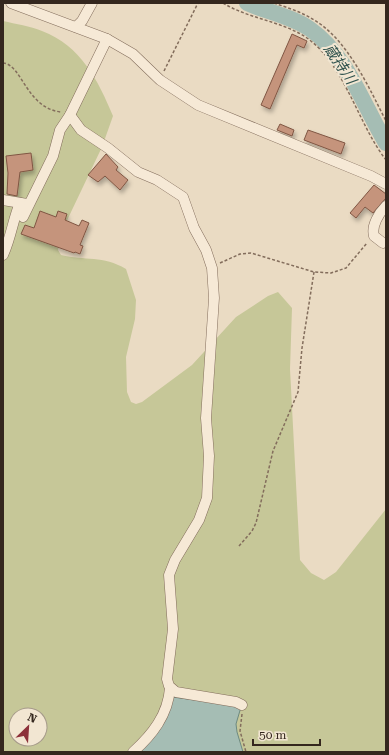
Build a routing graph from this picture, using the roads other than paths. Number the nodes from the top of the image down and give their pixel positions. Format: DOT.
graph roads {
  1 [pos="12,3"];
  2 [pos="92,3"];
  3 [pos="76,27"];
  4 [pos="107,39"];
  5 [pos="70,115"];
  6 [pos="386,184"];
  7 [pos="3,200"];
  8 [pos="24,204"];
  9 [pos="386,206"];
  10 [pos="23,217"];
  11 [pos="384,243"];
  12 [pos="3,255"];
  13 [pos="170,688"];
  14 [pos="242,706"];
  15 [pos="133,752"];
  1 -- 3 [label="street"];
  2 -- 3 [label="street"];
  3 -- 4 [label="street"];
  4 -- 5 [label="street"];
  4 -- 6 [label="street"];
  5 -- 8 [label="street"];
  5 -- 13 [label="street"];
  7 -- 8 [label="street"];
  8 -- 10 [label="street"];
  8 -- 12 [label="street"];
  9 -- 11 [label="street"];
  13 -- 14 [label="street"];
  13 -- 15 [label="street"];
}
